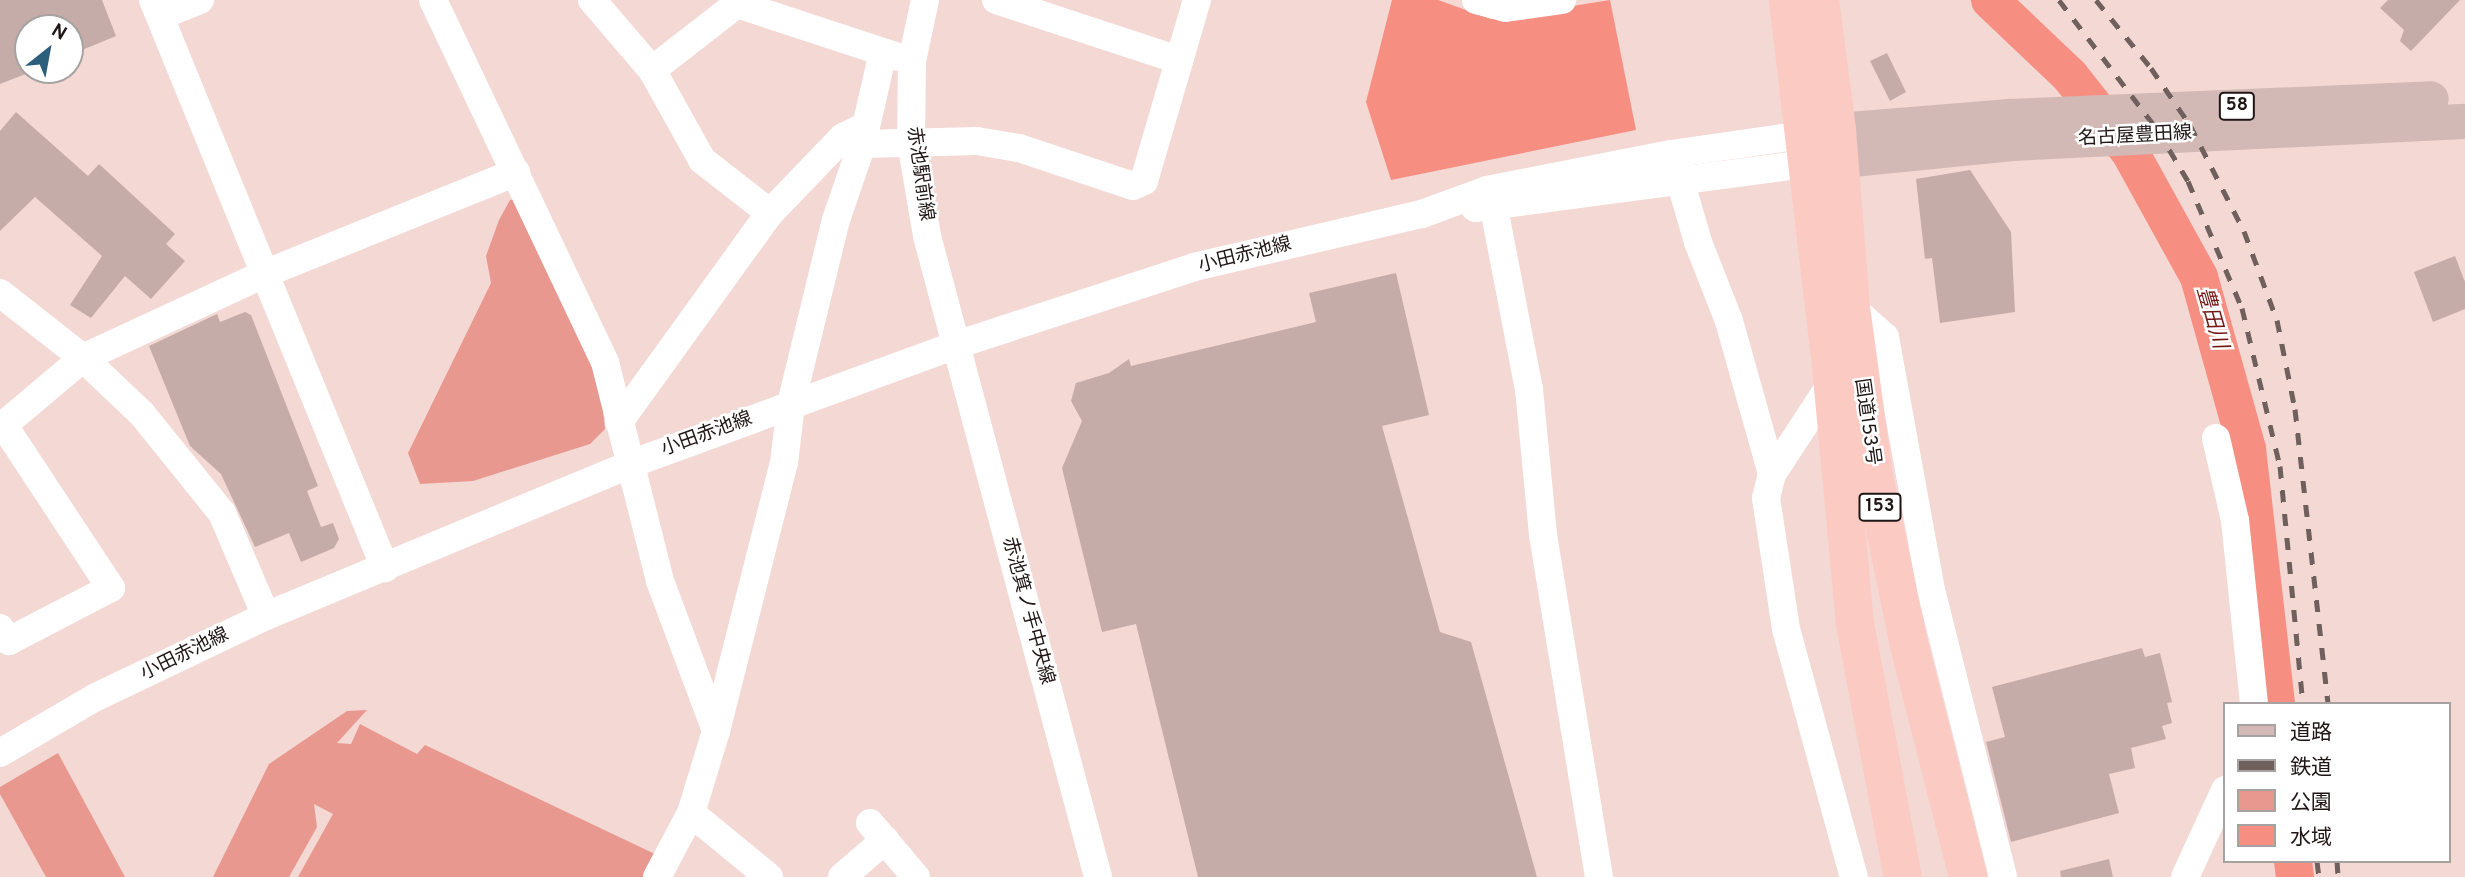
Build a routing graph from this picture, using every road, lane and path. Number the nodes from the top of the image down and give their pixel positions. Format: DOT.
graph roads {
  1 [pos="200,0"];
  2 [pos="433,0"];
  3 [pos="592,0"];
  4 [pos="925,0"];
  5 [pos="996,0"];
  6 [pos="1197,0"];
  7 [pos="1476,0"];
  8 [pos="1562,0"];
  9 [pos="1788,0"];
  10 [pos="1820,0"];
  11 [pos="157,8"];
  12 [pos="883,52"];
  13 [pos="1179,60"];
  14 [pos="912,61"];
  15 [pos="652,70"];
  16 [pos="2465,97"];
  17 [pos="2465,121"];
  18 [pos="2011,129"];
  19 [pos="864,135"];
  20 [pos="911,142"];
  21 [pos="1821,147"];
  22 [pos="516,172"];
  23 [pos="1680,180"];
  24 [pos="1448,207"];
  25 [pos="1494,208"];
  26 [pos="770,213"];
  27 [pos="264,274"];
  28 [pos="0,293"];
  29 [pos="1851,307"];
  30 [pos="956,345"];
  31 [pos="83,358"];
  32 [pos="1831,384"];
  33 [pos="791,404"];
  34 [pos="619,422"];
  35 [pos="2,427"];
  36 [pos="2217,438"];
  37 [pos="628,465"];
  38 [pos="1772,474"];
  39 [pos="385,568"];
  40 [pos="266,616"];
  41 [pos="0,628"];
  42 [pos="2253,702"];
  43 [pos="716,732"];
  44 [pos="0,753"];
  45 [pos="2224,792"];
  46 [pos="691,813"];
  47 [pos="1845,846"];
  48 [pos="656,877"];
  49 [pos="769,877"];
  50 [pos="842,877"];
  51 [pos="916,877"];
  52 [pos="1098,877"];
  53 [pos="1599,877"];
  54 [pos="1854,877"];
  55 [pos="1867,877"];
  56 [pos="1903,877"];
  57 [pos="1968,877"];
  58 [pos="2003,877"];
  59 [pos="2185,877"];
  1 -- 11 [label="street"];
  2 -- 22 [label="street"];
  3 -- 15 [label="street"];
  4 -- 14 [label="street, 赤池駅前線"];
  5 -- 13 [label="street"];
  6 -- 13 [label="street"];
  7 -- 8 [label="street"];
  9 -- 21 [label="highway, 国道153号 / 153"];
  10 -- 21 [label="highway, 国道153号 / 153"];
  11 -- 27 [label="street"];
  12 -- 14 [label="street"];
  12 -- 15 [label="street"];
  12 -- 19 [label="street"];
  13 -- 20 [label="street"];
  14 -- 20 [label="street, 赤池駅前線"];
  15 -- 26 [label="street"];
  16 -- 18 [label="main road, 名古屋豊田線 / 58"];
  17 -- 18 [label="main road, 名古屋豊田線 / 58"];
  18 -- 21 [label="main road, 名古屋豊田線 / 58"];
  19 -- 20 [label="street"];
  19 -- 26 [label="street"];
  19 -- 33 [label="street"];
  20 -- 30 [label="street, 赤池駅前線"];
  21 -- 23 [label="street, 小田赤池線"];
  21 -- 24 [label="street, 小田赤池線"];
  21 -- 29 [label="highway, 国道153号 / 153"];
  21 -- 32 [label="highway, 国道153号 / 153"];
  22 -- 27 [label="street"];
  22 -- 34 [label="street"];
  23 -- 25 [label="street, 小田赤池線"];
  23 -- 38 [label="street"];
  24 -- 25 [label="street, 小田赤池線"];
  24 -- 30 [label="street, 小田赤池線"];
  25 -- 53 [label="street"];
  26 -- 34 [label="street"];
  27 -- 31 [label="street"];
  27 -- 39 [label="street"];
  28 -- 31 [label="street"];
  29 -- 57 [label="highway, 国道153号 / 153"];
  29 -- 58 [label="street"];
  30 -- 33 [label="street, 小田赤池線"];
  30 -- 52 [label="street, 赤池箕ノ手中央線"];
  31 -- 35 [label="street"];
  31 -- 40 [label="street"];
  32 -- 38 [label="street"];
  32 -- 56 [label="highway, 国道153号 / 153"];
  33 -- 37 [label="street, 小田赤池線"];
  33 -- 43 [label="street"];
  34 -- 37 [label="street"];
  35 -- 41 [label="street"];
  36 -- 42 [label="street"];
  37 -- 39 [label="street, 小田赤池線"];
  37 -- 43 [label="street"];
  38 -- 47 [label="street"];
  39 -- 40 [label="street, 小田赤池線"];
  40 -- 44 [label="street, 小田赤池線"];
  43 -- 46 [label="street"];
  45 -- 59 [label="street"];
  46 -- 48 [label="street"];
  46 -- 49 [label="street"];
  47 -- 54 [label="street"];
  47 -- 55 [label="street"];
  50 -- 51 [label="street"];
}
